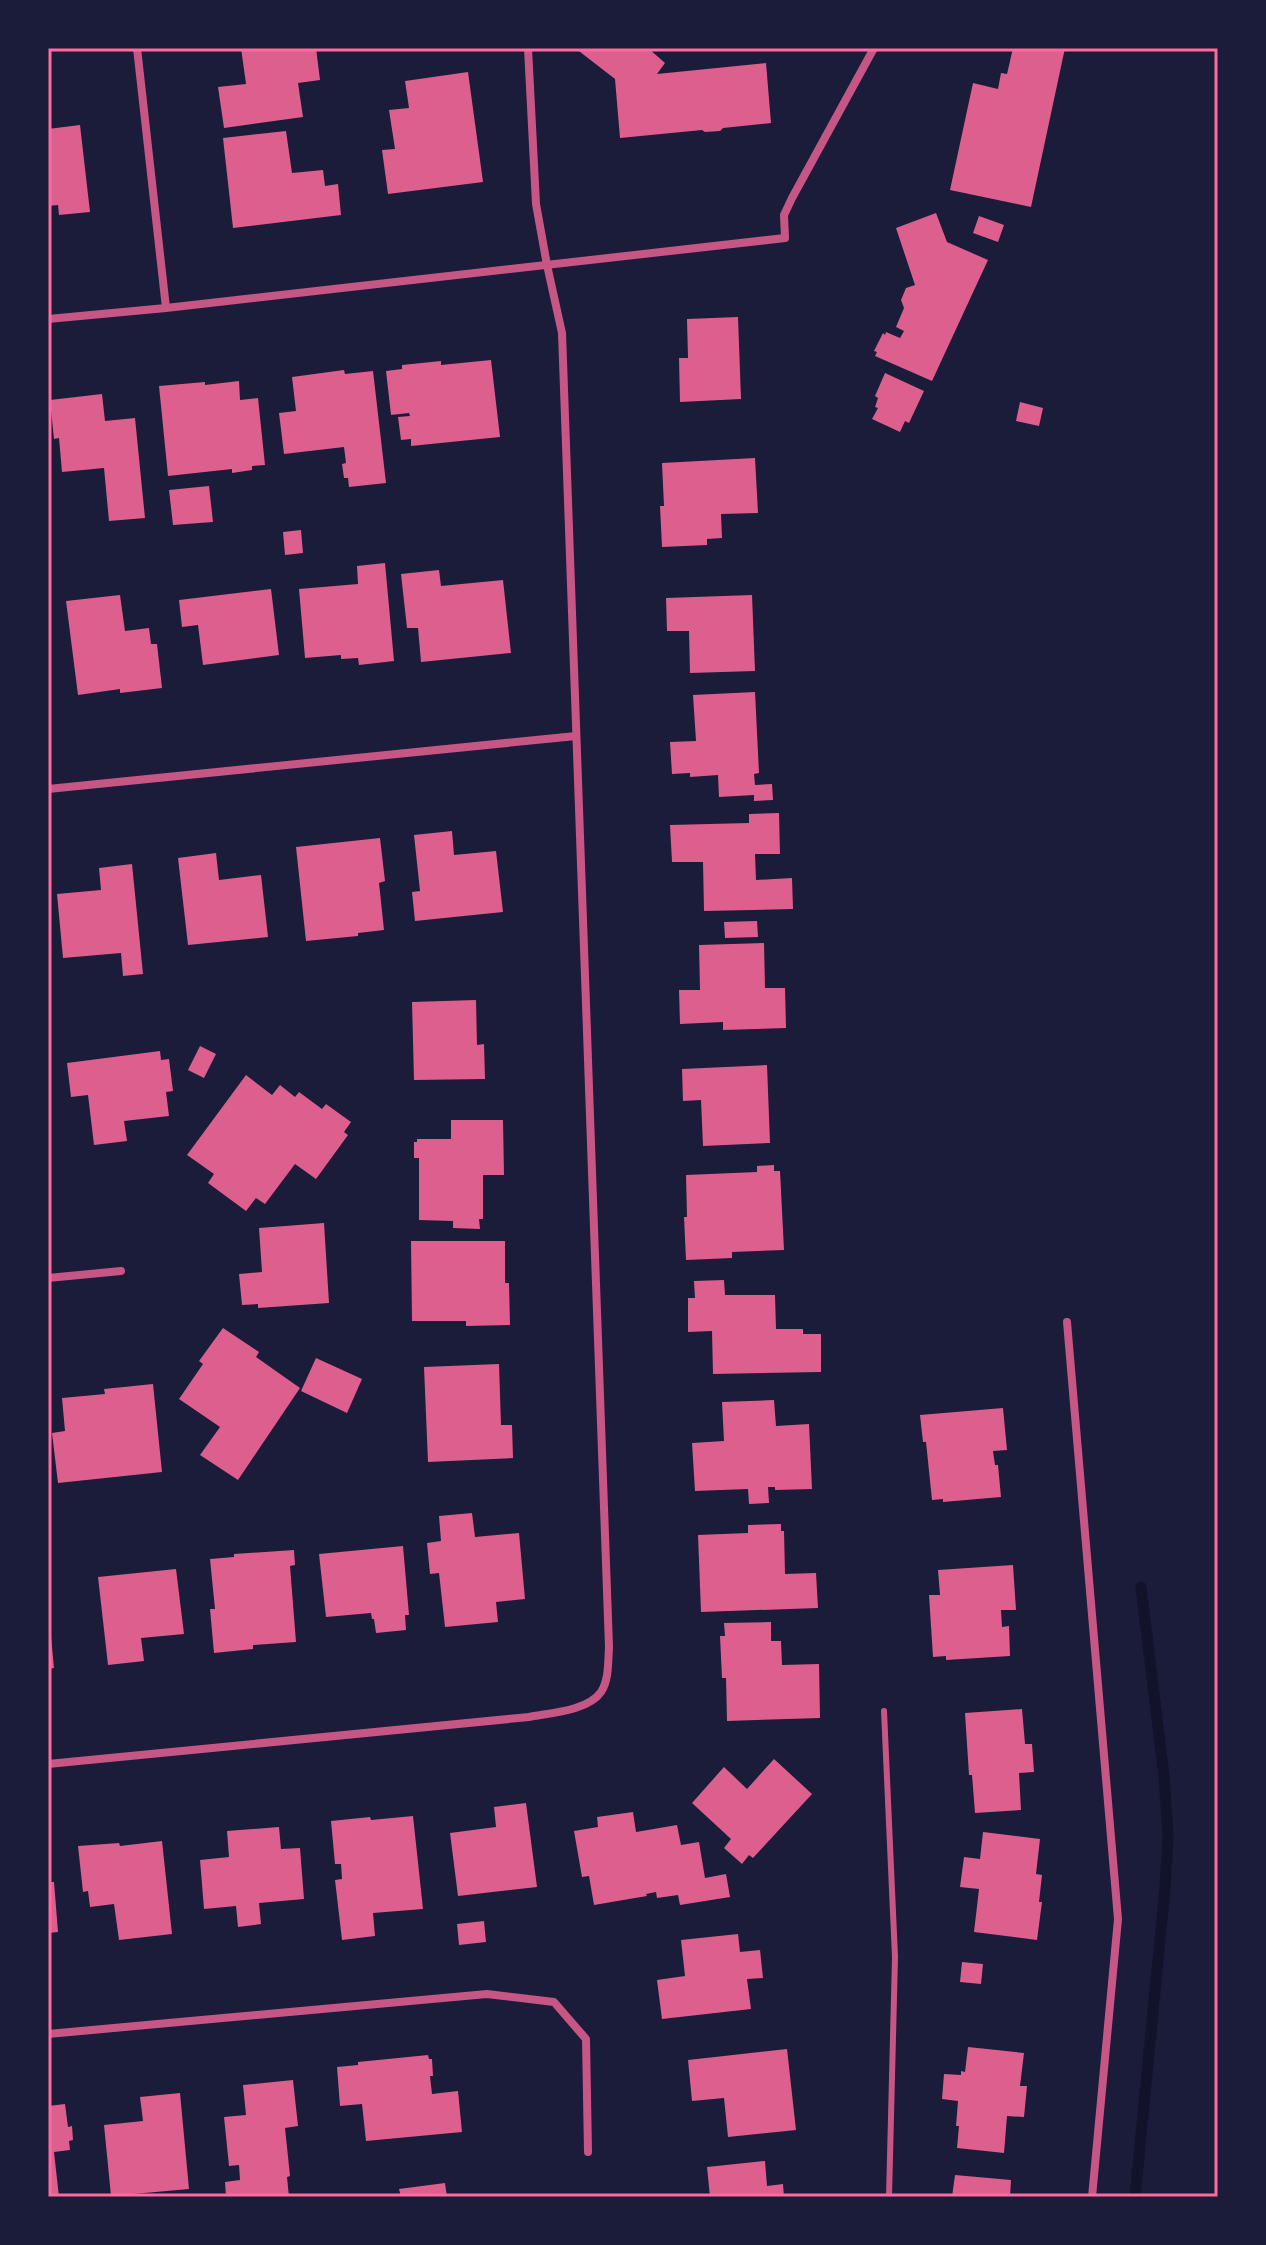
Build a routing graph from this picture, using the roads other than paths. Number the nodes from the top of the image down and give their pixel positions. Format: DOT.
graph roads {
  1 [pos="137,48"];
  2 [pos="528,48"];
  3 [pos="874,48"];
  4 [pos="547,265"];
  5 [pos="166,308"];
  6 [pos="48,319"];
  7 [pos="576,736"];
  8 [pos="48,789"];
  9 [pos="121,1271"];
  10 [pos="48,1278"];
  11 [pos="1067,1322"];
  12 [pos="884,1711"];
  13 [pos="48,1764"];
  14 [pos="48,2034"];
  15 [pos="588,2152"];
  16 [pos="889,2197"];
  17 [pos="1092,2197"];
  1 -- 5 [label="street"];
  2 -- 4 [label="street"];
  3 -- 4 [label="street"];
  4 -- 5 [label="street"];
  4 -- 7 [label="street"];
  5 -- 6 [label="street"];
  7 -- 8 [label="street"];
  7 -- 13 [label="street"];
  9 -- 10 [label="street"];
  11 -- 17 [label="street"];
  12 -- 16 [label="lane"];
  14 -- 15 [label="street"];
}
